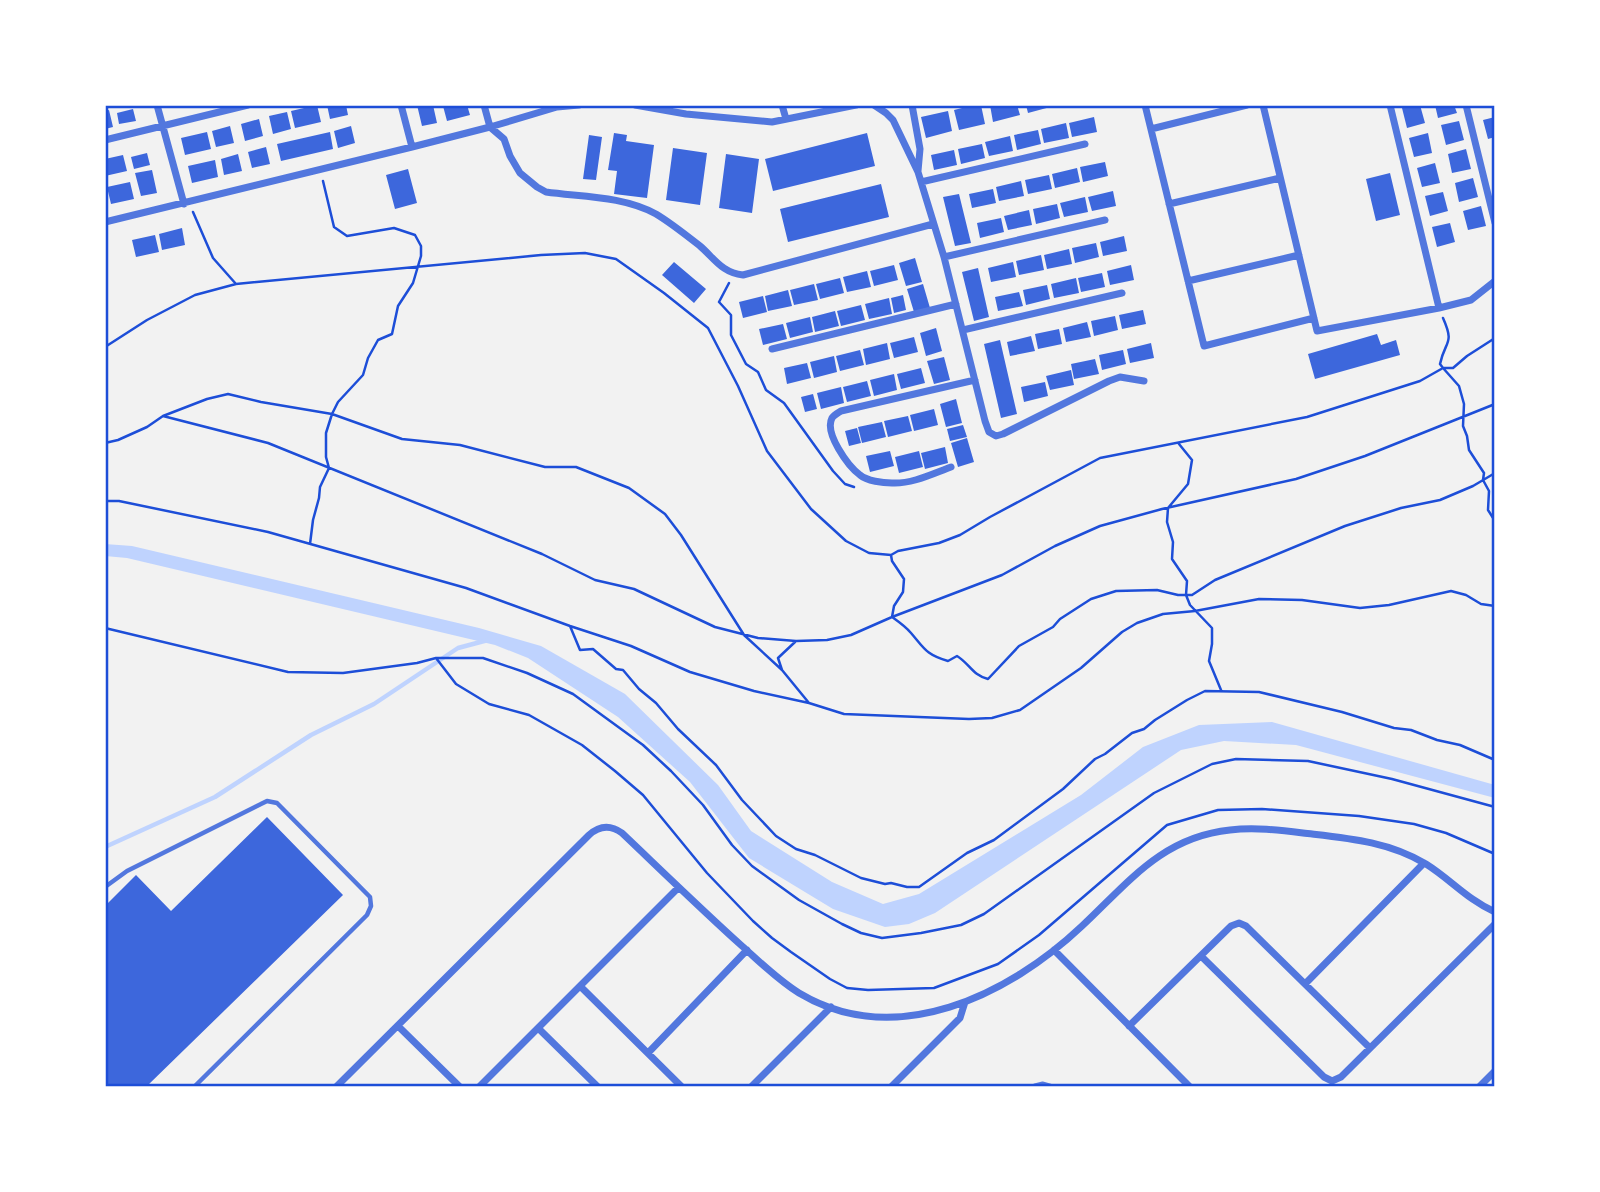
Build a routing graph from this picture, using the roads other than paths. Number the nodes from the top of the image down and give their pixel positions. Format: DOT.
graph roads {
  1 [pos="157,105"];
  2 [pos="248,105"];
  3 [pos="401,105"];
  4 [pos="484,105"];
  5 [pos="579,105"];
  6 [pos="635,105"];
  7 [pos="705,105"];
  8 [pos="782,105"];
  9 [pos="856,105"];
  10 [pos="874,105"];
  11 [pos="912,105"];
  12 [pos="1145,105"];
  13 [pos="1247,105"];
  14 [pos="1263,105"];
  15 [pos="1390,105"];
  16 [pos="1466,105"];
  17 [pos="557,106"];
  18 [pos="707,115"];
  19 [pos="786,119"];
  20 [pos="163,127"];
  21 [pos="490,127"];
  22 [pos="1151,129"];
  23 [pos="105,140"];
  24 [pos="1085,144"];
  25 [pos="412,147"];
  26 [pos="918,172"];
  27 [pos="1280,178"];
  28 [pos="921,183"];
  29 [pos="186,203"];
  30 [pos="1169,204"];
  31 [pos="1105,220"];
  32 [pos="105,222"];
  33 [pos="1495,223"];
  34 [pos="933,224"];
  35 [pos="1299,255"];
  36 [pos="944,257"];
  37 [pos="1188,281"];
  38 [pos="1495,281"];
  39 [pos="1122,293"];
  40 [pos="956,304"];
  41 [pos="1439,308"];
  42 [pos="1314,317"];
  43 [pos="963,330"];
  44 [pos="772,349"];
  45 [pos="975,380"];
  46 [pos="1144,381"];
  47 [pos="951,467"];
  48 [pos="1424,863"];
  49 [pos="105,887"];
  50 [pos="678,888"];
  51 [pos="1495,912"];
  52 [pos="1495,924"];
  53 [pos="747,950"];
  54 [pos="1054,950"];
  55 [pos="1201,956"];
  56 [pos="1305,984"];
  57 [pos="580,986"];
  58 [pos="965,1002"];
  59 [pos="831,1007"];
  60 [pos="398,1026"];
  61 [pos="1129,1026"];
  62 [pos="538,1028"];
  63 [pos="1370,1048"];
  64 [pos="648,1053"];
  65 [pos="1495,1071"];
  66 [pos="194,1087"];
  67 [pos="336,1087"];
  68 [pos="460,1087"];
  69 [pos="479,1087"];
  70 [pos="598,1087"];
  71 [pos="682,1087"];
  72 [pos="751,1087"];
  73 [pos="891,1087"];
  74 [pos="1035,1087"];
  75 [pos="1050,1087"];
  76 [pos="1190,1087"];
  77 [pos="1479,1087"];
  1 -- 20 [label="street"];
  2 -- 20 [label="street"];
  3 -- 25 [label="street"];
  4 -- 21 [label="street"];
  5 -- 17 [label="street"];
  6 -- 18 [label="street"];
  7 -- 18 [label="street"];
  8 -- 19 [label="street"];
  9 -- 19 [label="street"];
  10 -- 26 [label="street"];
  11 -- 26 [label="street"];
  12 -- 22 [label="street"];
  13 -- 22 [label="street"];
  14 -- 27 [label="street"];
  15 -- 41 [label="street"];
  16 -- 33 [label="street"];
  17 -- 21 [label="street"];
  18 -- 19 [label="street"];
  20 -- 23 [label="street"];
  20 -- 29 [label="street"];
  21 -- 25 [label="street"];
  21 -- 34 [label="street"];
  22 -- 30 [label="street"];
  24 -- 28 [label="street"];
  25 -- 29 [label="street"];
  26 -- 28 [label="street"];
  27 -- 30 [label="street"];
  27 -- 35 [label="street"];
  28 -- 34 [label="street"];
  29 -- 32 [label="street"];
  30 -- 37 [label="street"];
  31 -- 36 [label="street"];
  34 -- 36 [label="street"];
  35 -- 37 [label="street"];
  35 -- 42 [label="street"];
  36 -- 40 [label="street"];
  37 -- 42 [label="street"];
  38 -- 41 [label="street"];
  39 -- 43 [label="street"];
  40 -- 43 [label="street"];
  40 -- 44 [label="street"];
  41 -- 42 [label="street"];
  43 -- 45 [label="street"];
  45 -- 46 [label="street"];
  45 -- 47 [label="street"];
  48 -- 51 [label="street"];
  48 -- 54 [label="street"];
  48 -- 56 [label="street"];
  49 -- 66 [label="lane"];
  50 -- 53 [label="street"];
  50 -- 57 [label="street"];
  50 -- 60 [label="street"];
  52 -- 63 [label="street"];
  53 -- 59 [label="street"];
  53 -- 64 [label="street"];
  54 -- 58 [label="street"];
  54 -- 61 [label="street"];
  55 -- 56 [label="street"];
  55 -- 61 [label="street"];
  55 -- 63 [label="street"];
  56 -- 63 [label="street"];
  57 -- 62 [label="street"];
  57 -- 64 [label="street"];
  58 -- 59 [label="street"];
  58 -- 73 [label="street"];
  59 -- 72 [label="street"];
  60 -- 67 [label="street"];
  60 -- 68 [label="street"];
  61 -- 76 [label="street"];
  62 -- 69 [label="street"];
  62 -- 70 [label="street"];
  64 -- 71 [label="street"];
  65 -- 77 [label="street"];
  74 -- 75 [label="street"];
}
